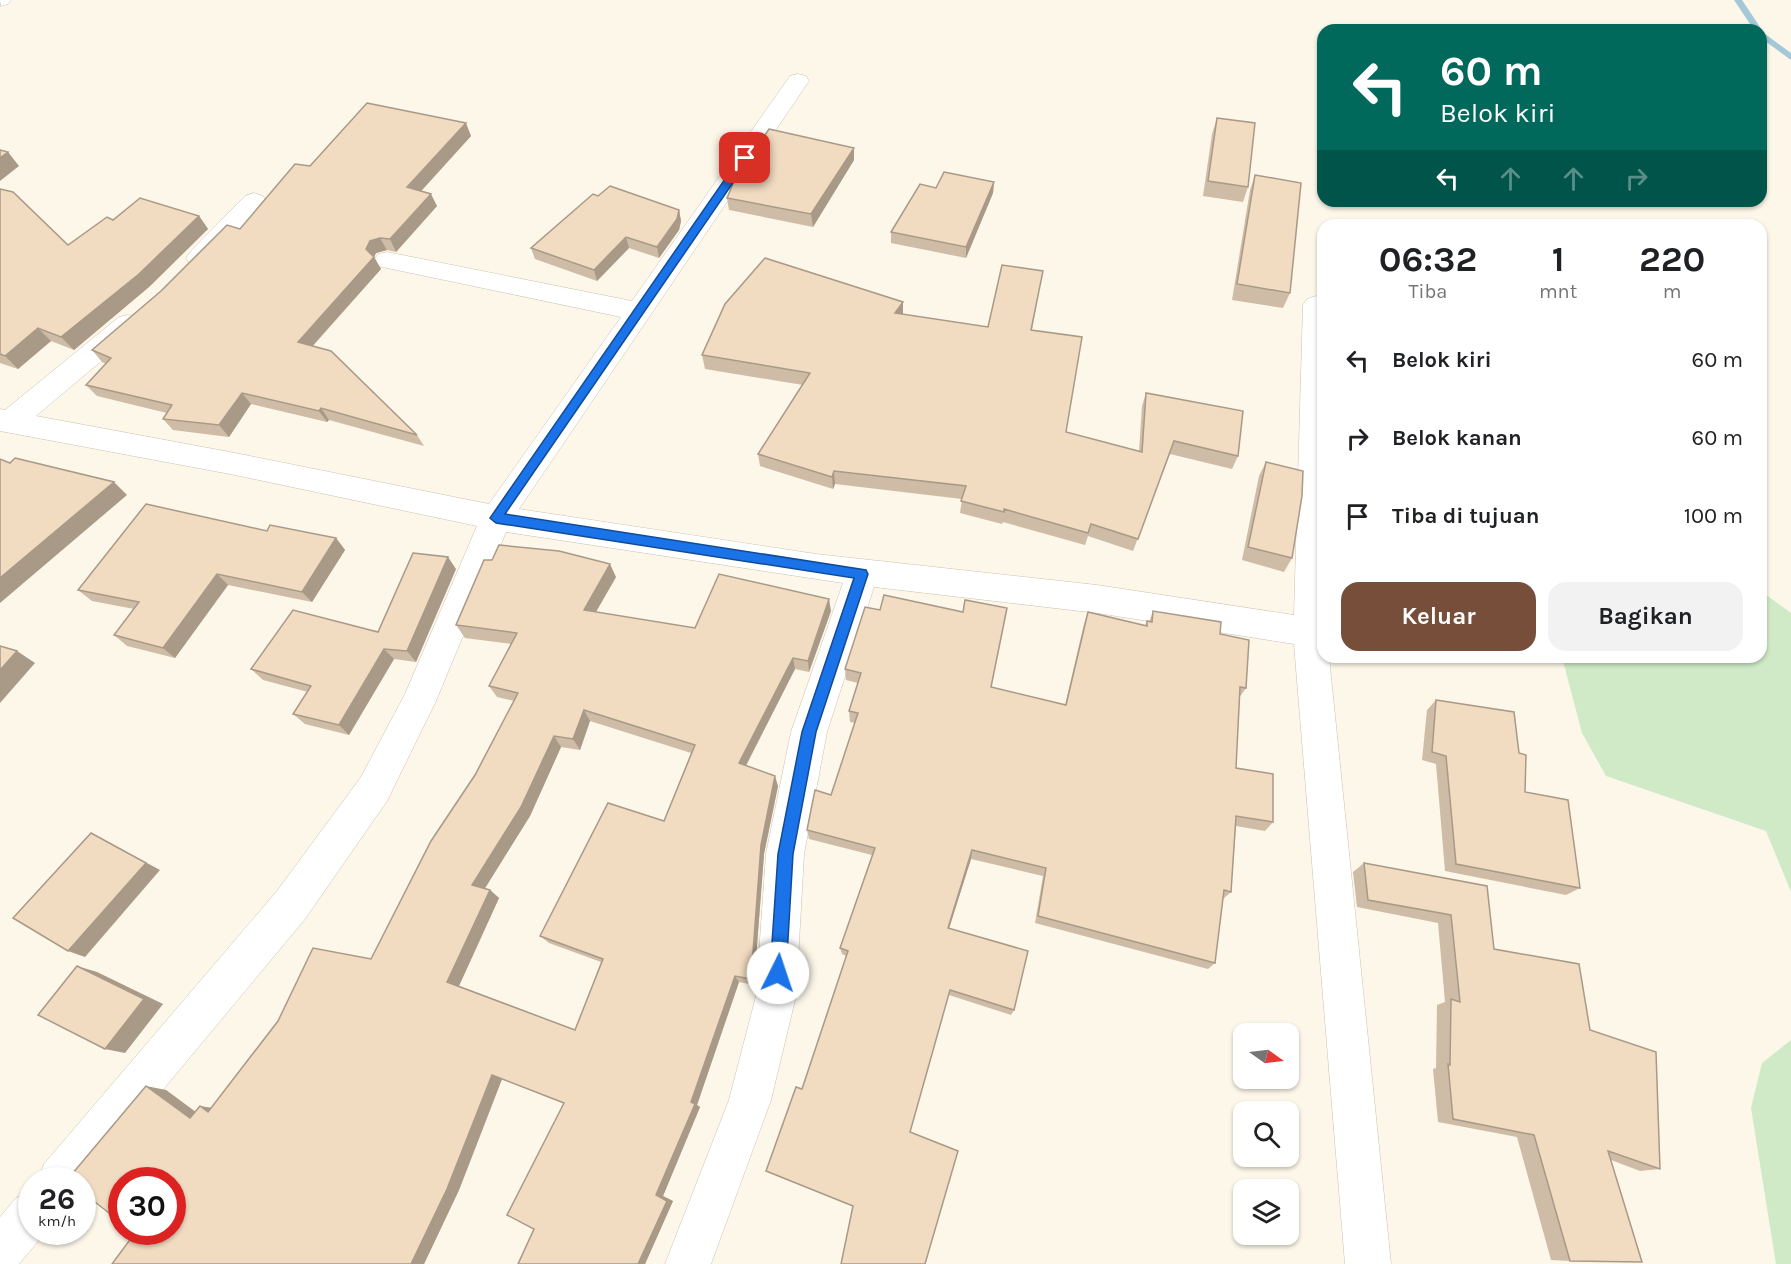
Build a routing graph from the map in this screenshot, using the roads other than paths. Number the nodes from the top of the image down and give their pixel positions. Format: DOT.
graph roads {
  1 [pos="798,81"];
  2 [pos="254,201"];
  3 [pos="387,260"];
  4 [pos="185,272"];
  5 [pos="1316,305"];
  6 [pos="144,310"];
  7 [pos="638,311"];
  8 [pos="5,421"];
  9 [pos="496,518"];
  10 [pos="862,574"];
  11 [pos="1310,632"];
  12 [pos="71,1167"];
  13 [pos="18,1230"];
  14 [pos="0,1251"];
  15 [pos="688,1264"];
  16 [pos="1368,1264"];
  1 -- 7 [label="street"];
  2 -- 4 [label="street"];
  3 -- 7 [label="street"];
  5 -- 11 [label="street"];
  6 -- 8 [label="street"];
  7 -- 9 [label="street"];
  8 -- 9 [label="street"];
  9 -- 10 [label="street"];
  9 -- 12 [label="street"];
  10 -- 11 [label="street"];
  10 -- 15 [label="street"];
  11 -- 16 [label="street"];
  13 -- 14 [label="street"];
}
